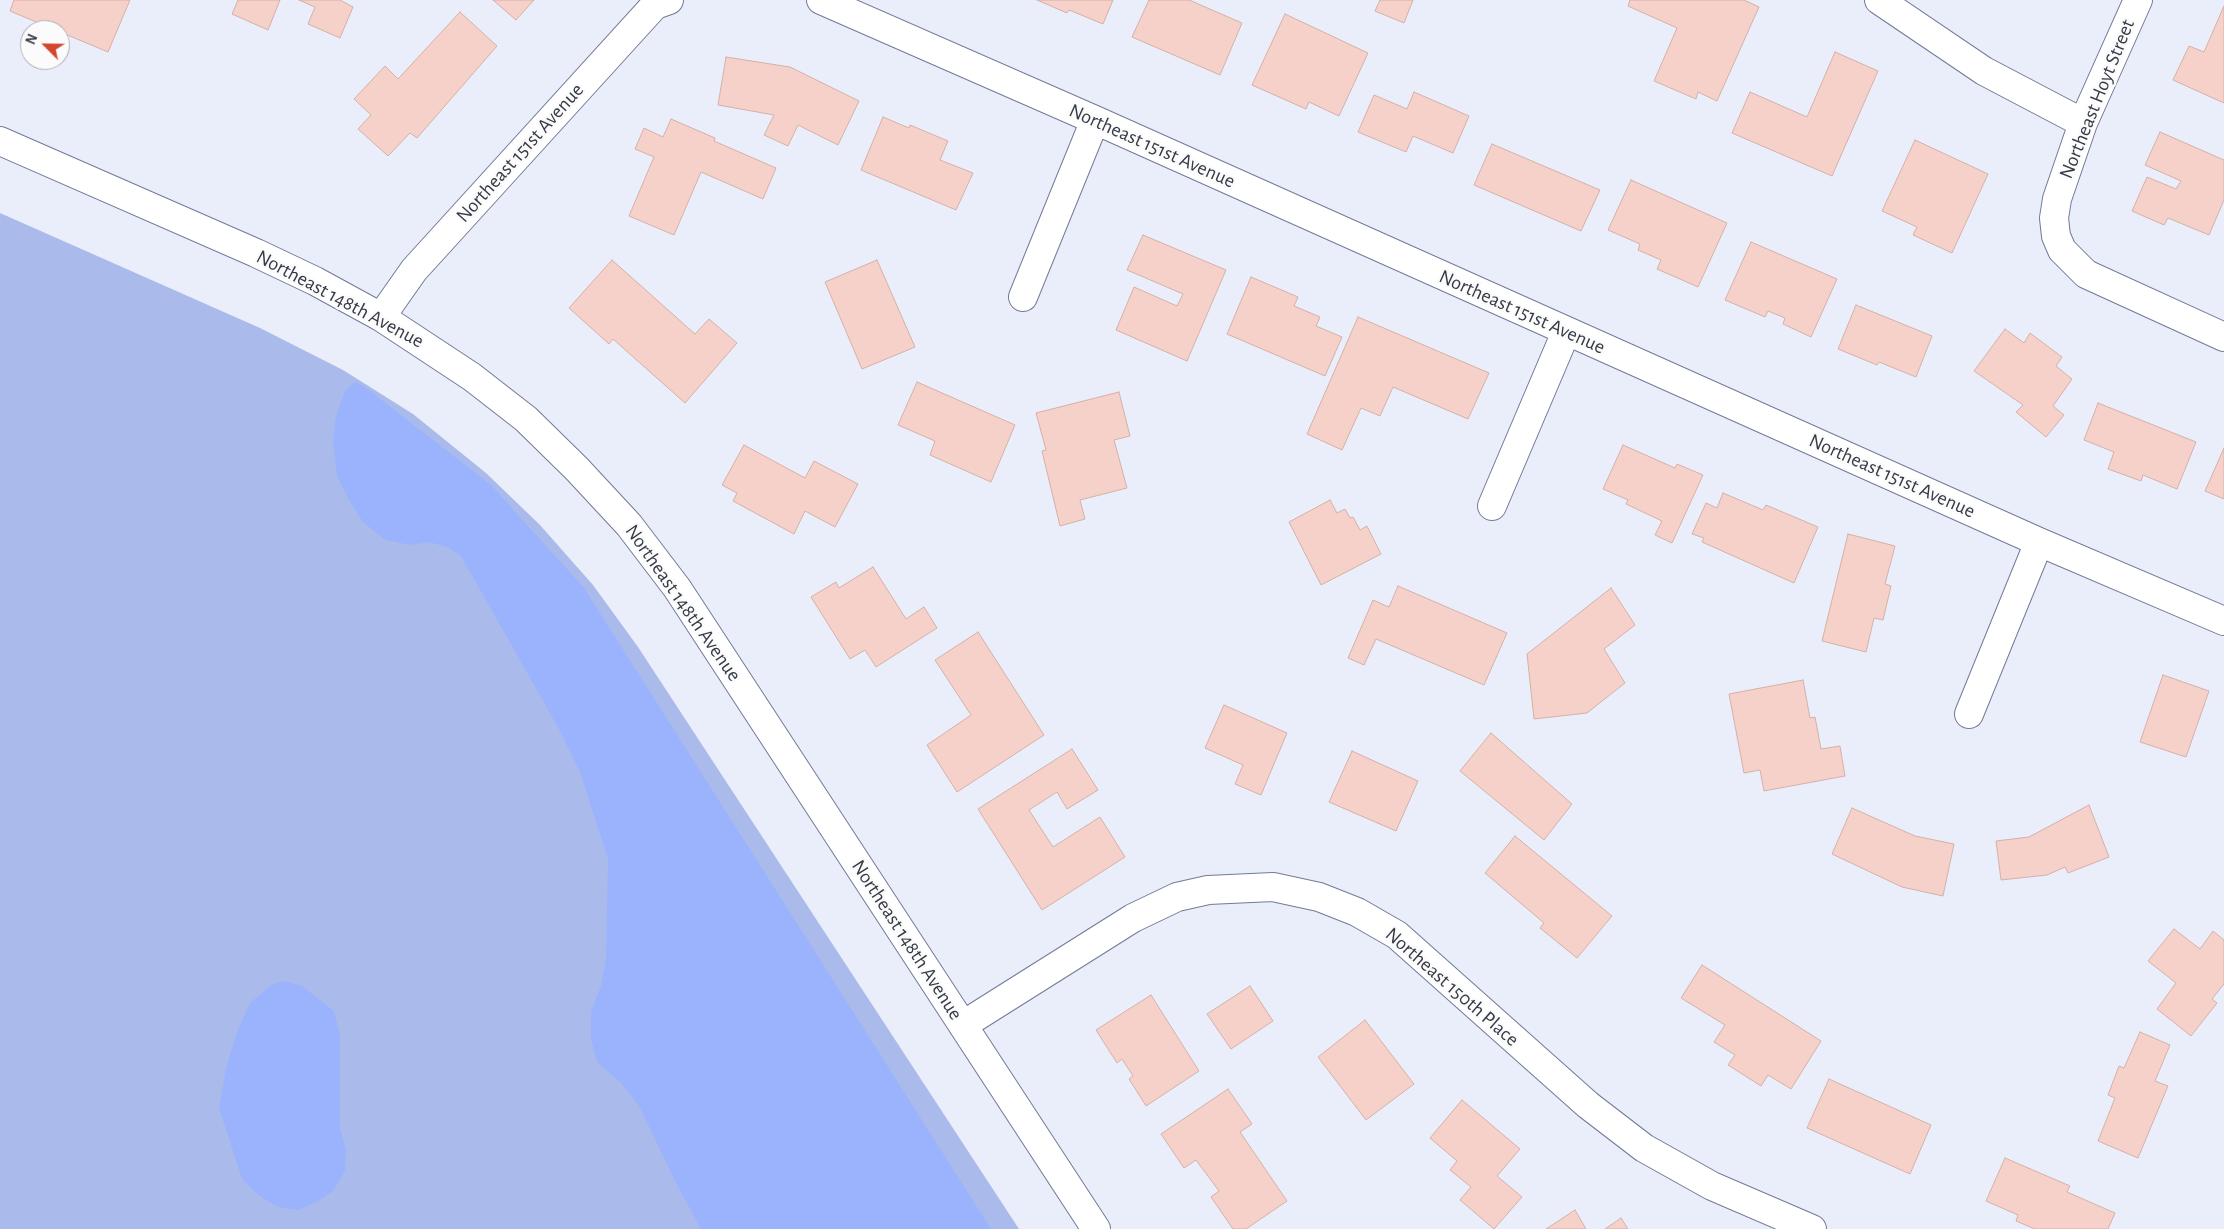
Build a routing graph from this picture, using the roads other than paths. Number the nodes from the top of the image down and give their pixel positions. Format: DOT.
graph roads {
  1 [pos="669,0"];
  2 [pos="820,0"];
  3 [pos="1878,0"];
  4 [pos="2138,0"];
  5 [pos="1095,120"];
  6 [pos="2083,123"];
  7 [pos="0,141"];
  8 [pos="1023,296"];
  9 [pos="382,317"];
  10 [pos="1566,332"];
  11 [pos="2224,337"];
  12 [pos="1492,506"];
  13 [pos="2039,542"];
  14 [pos="2224,621"];
  15 [pos="1969,714"];
  16 [pos="963,1025"];
  17 [pos="1096,1229"];
  18 [pos="1812,1229"];
  1 -- 9 [label="street, Northeast 151st Avenue"];
  2 -- 5 [label="street, Northeast 151st Avenue"];
  3 -- 6 [label="street"];
  4 -- 6 [label="street, Northeast Hoyt Street"];
  5 -- 8 [label="street"];
  5 -- 10 [label="street, Northeast 151st Avenue"];
  6 -- 11 [label="street, Northeast Hoyt Street"];
  7 -- 9 [label="street, Northeast 148th Avenue"];
  9 -- 16 [label="street, Northeast 148th Avenue"];
  10 -- 12 [label="street"];
  10 -- 13 [label="street, Northeast 151st Avenue"];
  13 -- 14 [label="street, Northeast 151st Avenue"];
  13 -- 15 [label="street"];
  16 -- 17 [label="street, Northeast 148th Avenue"];
  16 -- 18 [label="street, Northeast 150th Place"];
}
